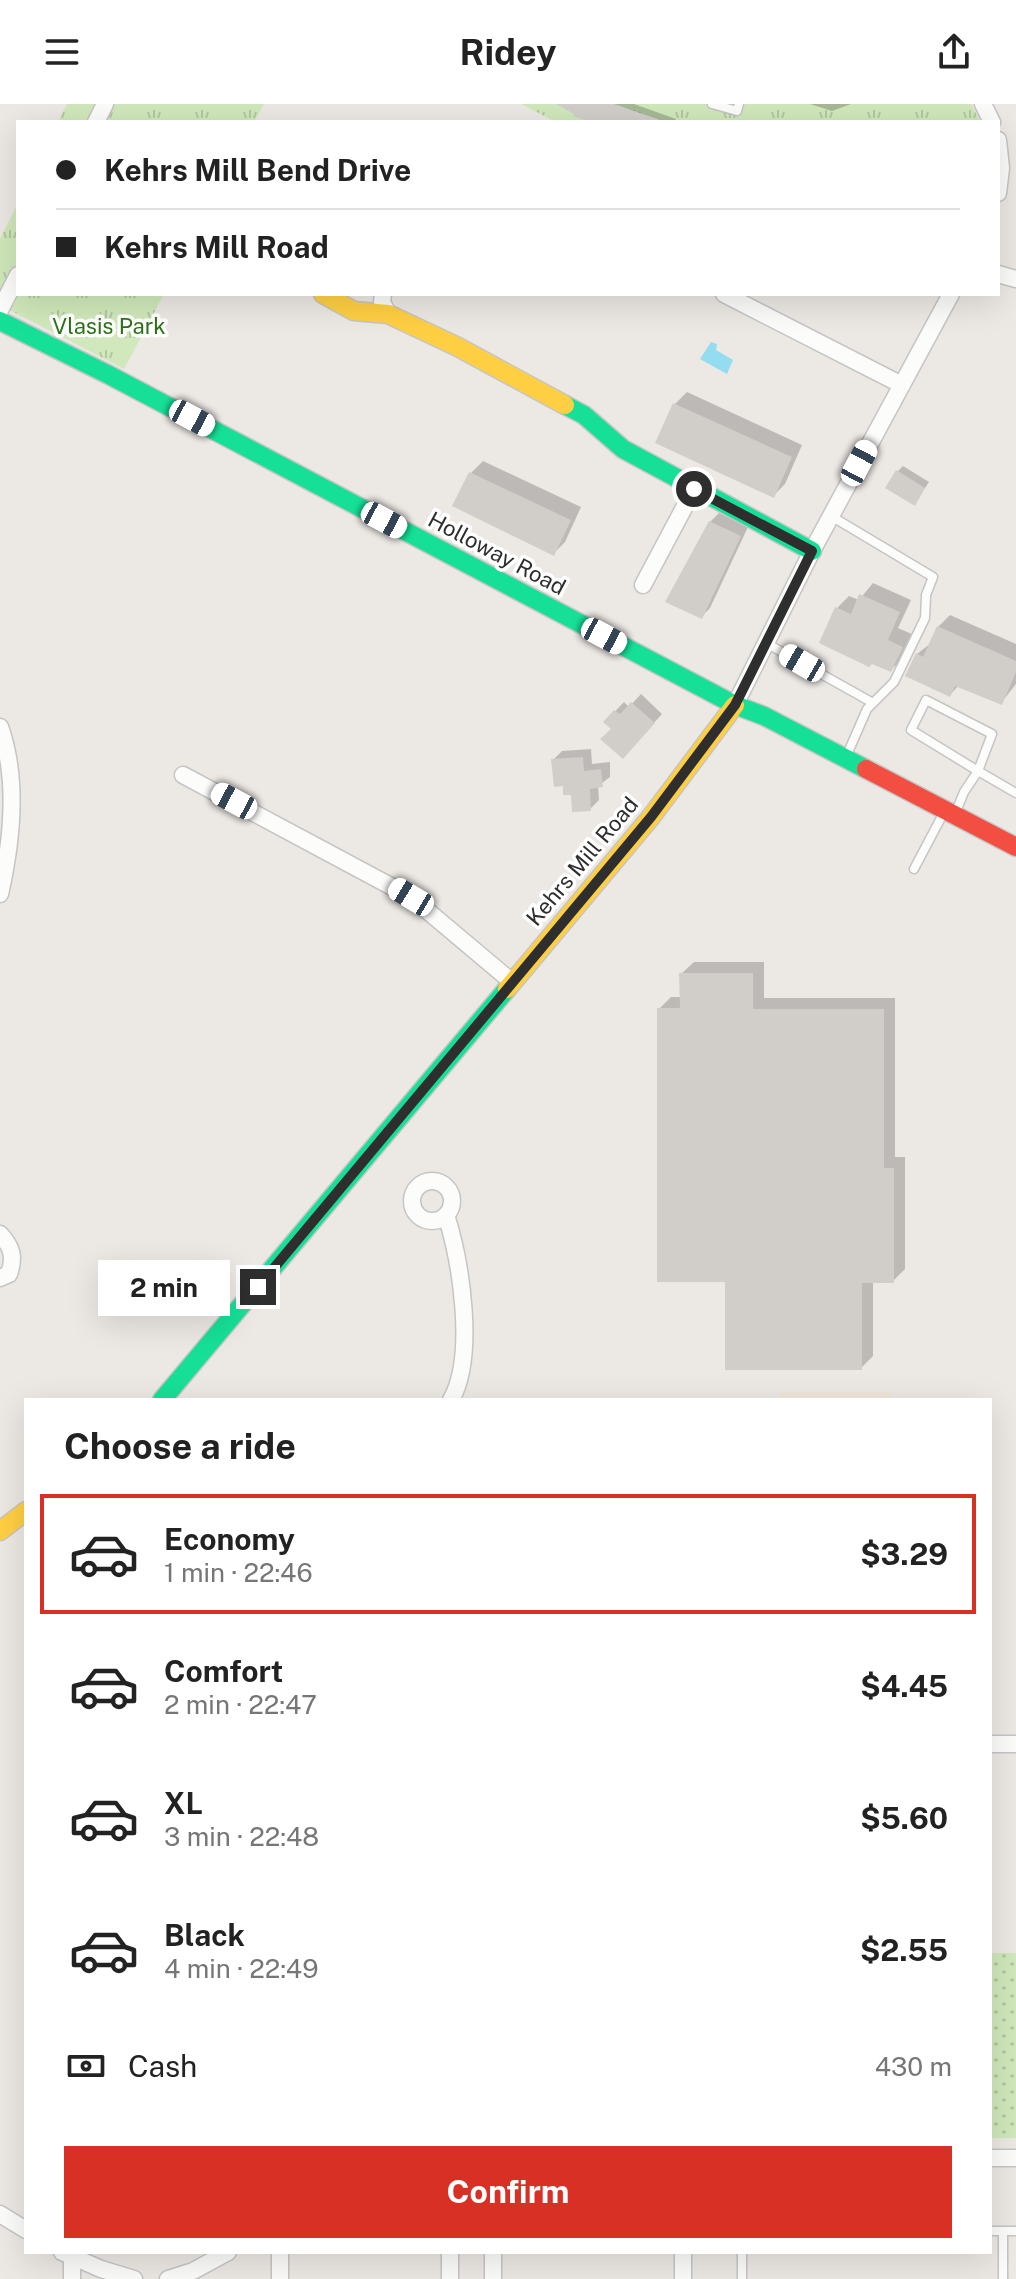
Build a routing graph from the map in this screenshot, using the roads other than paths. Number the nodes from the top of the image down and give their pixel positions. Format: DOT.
graph roads {
  1 [pos="712,104"];
  2 [pos="739,104"];
  3 [pos="16,279"];
  4 [pos="327,296"];
  5 [pos="383,296"];
  6 [pos="728,296"];
  7 [pos="950,296"];
  8 [pos="0,310"];
  9 [pos="388,314"];
  10 [pos="0,321"];
  11 [pos="902,385"];
  12 [pos="694,489"];
  13 [pos="831,516"];
  14 [pos="812,551"];
  15 [pos="643,585"];
  16 [pos="766,643"];
  17 [pos="873,703"];
  18 [pos="735,705"];
  19 [pos="0,727"];
  20 [pos="846,758"];
  21 [pos="978,771"];
  22 [pos="183,775"];
  23 [pos="1016,793"];
  24 [pos="950,812"];
  25 [pos="1016,847"];
  26 [pos="914,869"];
  27 [pos="0,894"];
  28 [pos="512,982"];
  29 [pos="446,1215"];
  30 [pos="0,1234"];
  31 [pos="0,1278"];
  32 [pos="164,1398"];
  33 [pos="452,1398"];
  34 [pos="24,1513"];
  35 [pos="0,1531"];
  36 [pos="992,1744"];
  37 [pos="1016,1744"];
  38 [pos="992,2158"];
  39 [pos="1016,2158"];
  40 [pos="0,2214"];
  41 [pos="24,2229"];
  42 [pos="992,2231"];
  43 [pos="1003,2231"];
  44 [pos="1016,2231"];
  45 [pos="224,2254"];
  46 [pos="280,2254"];
  47 [pos="450,2254"];
  48 [pos="493,2254"];
  49 [pos="683,2254"];
  50 [pos="742,2254"];
  51 [pos="67,2255"];
  52 [pos="72,2279"];
  53 [pos="134,2279"];
  54 [pos="168,2279"];
  55 [pos="280,2279"];
  56 [pos="450,2279"];
  57 [pos="493,2279"];
  58 [pos="683,2279"];
  59 [pos="742,2279"];
  60 [pos="1003,2279"];
  1 -- 2 [label="lane"];
  3 -- 8 [label="street"];
  4 -- 9 [label="street"];
  5 -- 9 [label="street"];
  6 -- 11 [label="street"];
  7 -- 11 [label="street, Kehrs Mill Road"];
  9 -- 12 [label="street"];
  10 -- 18 [label="street, Holloway Road"];
  11 -- 13 [label="street, Kehrs Mill Road"];
  12 -- 14 [label="street"];
  12 -- 15 [label="street"];
  13 -- 14 [label="street, Kehrs Mill Road"];
  13 -- 17 [label="lane"];
  14 -- 16 [label="street, Kehrs Mill Road"];
  16 -- 17 [label="lane"];
  16 -- 18 [label="street, Kehrs Mill Road"];
  17 -- 20 [label="lane"];
  18 -- 20 [label="street, Holloway Road"];
  18 -- 28 [label="street, Kehrs Mill Road"];
  19 -- 27 [label="street"];
  20 -- 24 [label="street, Holloway Road"];
  21 -- 21 [label="lane"];
  21 -- 23 [label="lane"];
  21 -- 24 [label="lane"];
  22 -- 28 [label="street"];
  24 -- 25 [label="street, Holloway Road"];
  24 -- 26 [label="lane"];
  28 -- 32 [label="street, Kehrs Mill Road"];
  29 -- 33 [label="street"];
  30 -- 31 [label="street"];
  34 -- 35 [label="street"];
  36 -- 37 [label="street"];
  38 -- 39 [label="street"];
  40 -- 41 [label="street"];
  42 -- 43 [label="lane"];
  43 -- 44 [label="lane"];
  43 -- 60 [label="lane"];
  45 -- 54 [label="street"];
  46 -- 55 [label="street"];
  47 -- 56 [label="street"];
  48 -- 57 [label="street"];
  49 -- 58 [label="street"];
  50 -- 59 [label="lane"];
  51 -- 52 [label="street"];
  51 -- 53 [label="street"];
}
